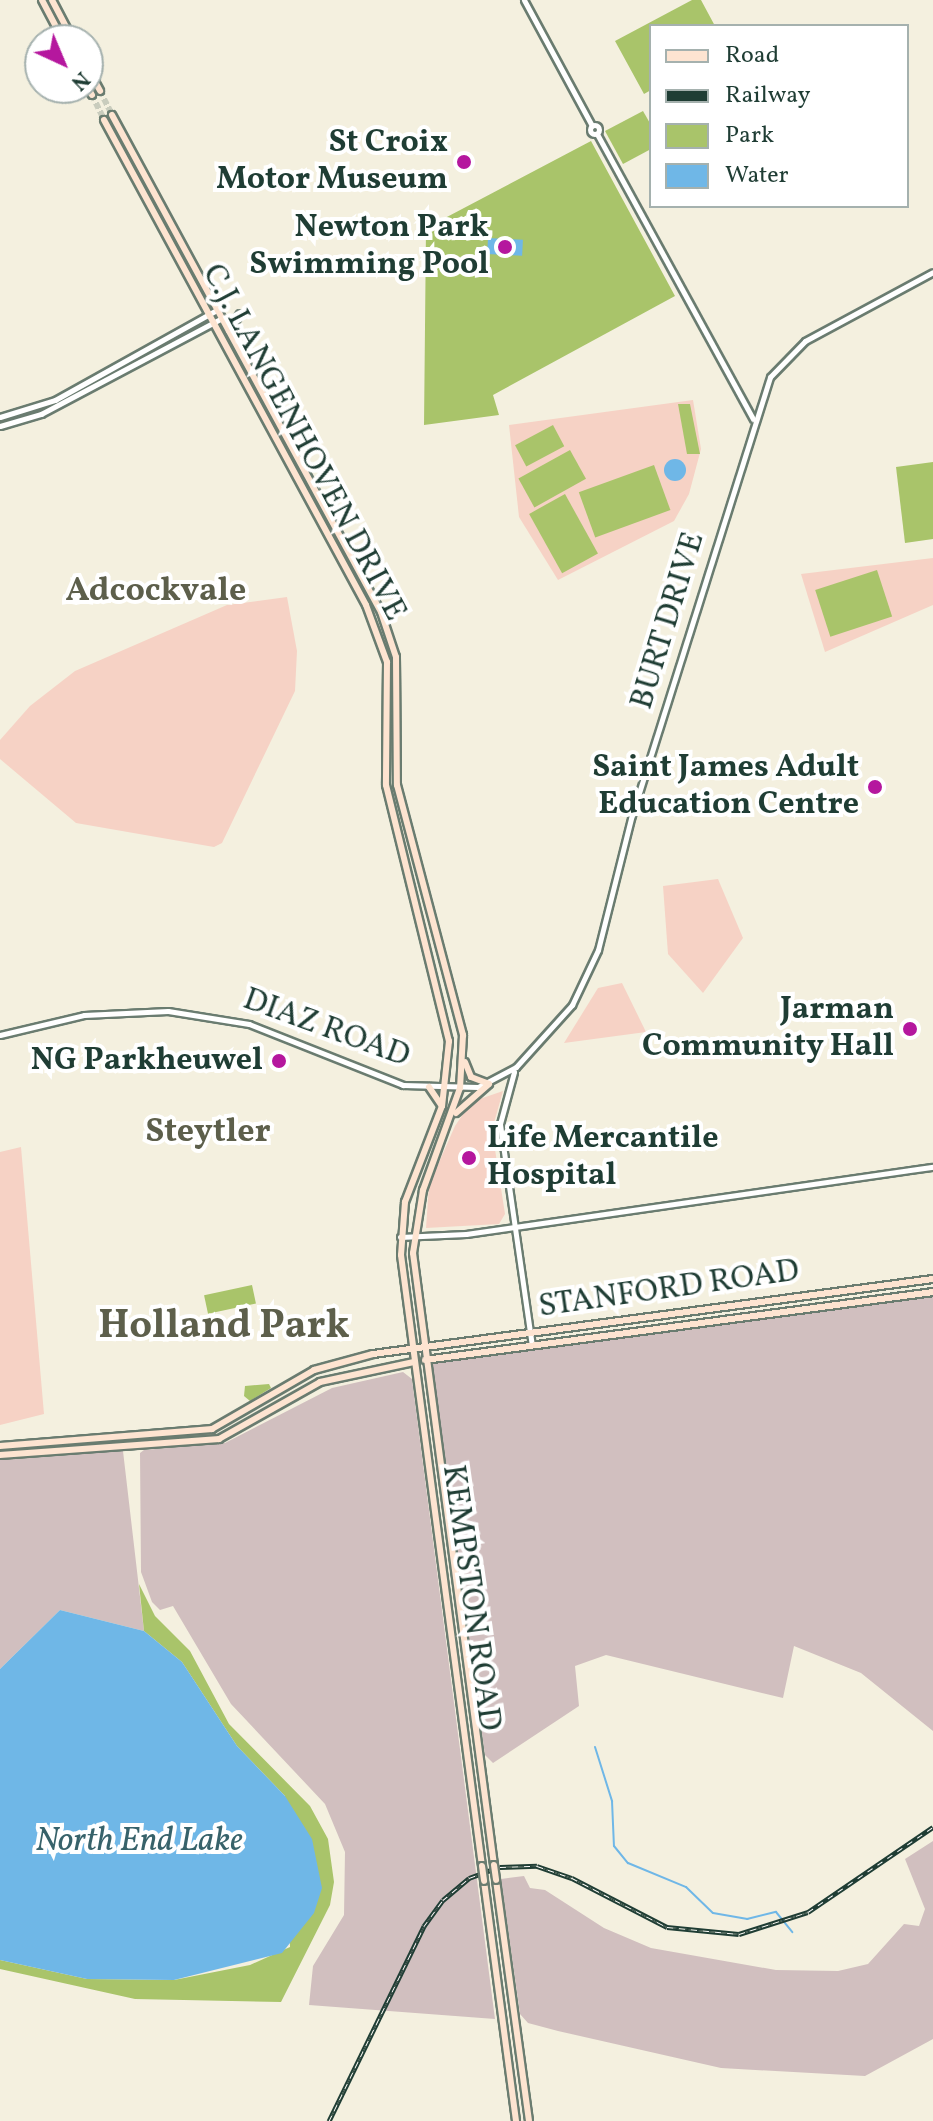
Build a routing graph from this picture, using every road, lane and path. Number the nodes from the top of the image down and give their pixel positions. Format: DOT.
graph roads {
  1 [pos="42,0"];
  2 [pos="52,0"];
  3 [pos="524,0"];
  4 [pos="55,24"];
  5 [pos="65,24"];
  6 [pos="112,115"];
  7 [pos="104,120"];
  8 [pos="933,272"];
  9 [pos="217,310"];
  10 [pos="240,314"];
  11 [pos="209,315"];
  12 [pos="222,318"];
  13 [pos="214,323"];
  14 [pos="229,331"];
  15 [pos="0,417"];
  16 [pos="753,420"];
  17 [pos="0,426"];
  18 [pos="0,1035"];
  19 [pos="463,1043"];
  20 [pos="516,1067"];
  21 [pos="489,1084"];
  22 [pos="429,1087"];
  23 [pos="447,1088"];
  24 [pos="460,1088"];
  25 [pos="442,1106"];
  26 [pos="449,1125"];
  27 [pos="933,1167"];
  28 [pos="514,1225"];
  29 [pos="414,1236"];
  30 [pos="400,1237"];
  31 [pos="933,1279"];
  32 [pos="933,1292"];
  33 [pos="530,1333"];
  34 [pos="410,1336"];
  35 [pos="532,1345"];
  36 [pos="423,1346"];
  37 [pos="412,1348"];
  38 [pos="373,1354"];
  39 [pos="425,1360"];
  40 [pos="414,1362"];
  41 [pos="60,1441"];
  42 [pos="0,1446"];
  43 [pos="61,1451"];
  44 [pos="0,1455"];
  45 [pos="516,2121"];
  46 [pos="529,2121"];
  1 -- 4 [label="main road"];
  2 -- 5 [label="main road"];
  3 -- 16 [label="street"];
  6 -- 9 [label="main road, C.J. LANGENHOVEN DRIVE"];
  7 -- 11 [label="main road, C.J. LANGENHOVEN DRIVE"];
  8 -- 16 [label="street, BURT DRIVE"];
  9 -- 11 [label="street"];
  9 -- 12 [label="main road, C.J. LANGENHOVEN DRIVE"];
  10 -- 14 [label="main road"];
  11 -- 13 [label="main road, C.J. LANGENHOVEN DRIVE"];
  11 -- 15 [label="street"];
  12 -- 13 [label="street"];
  12 -- 14 [label="main road, C.J. LANGENHOVEN DRIVE"];
  13 -- 17 [label="street"];
  13 -- 23 [label="main road, C.J. LANGENHOVEN DRIVE"];
  14 -- 19 [label="main road, C.J. LANGENHOVEN DRIVE"];
  16 -- 20 [label="street, BURT DRIVE"];
  18 -- 22 [label="street, DIAZ ROAD"];
  19 -- 21 [label="main road"];
  19 -- 24 [label="main road, C.J. LANGENHOVEN DRIVE"];
  20 -- 21 [label="street, BURT DRIVE"];
  20 -- 28 [label="street"];
  21 -- 24 [label="street, BURT DRIVE"];
  21 -- 26 [label="main road"];
  22 -- 23 [label="street, DIAZ ROAD"];
  22 -- 25 [label="main road"];
  23 -- 24 [label="street, BURT DRIVE"];
  23 -- 25 [label="main road, KEMPSTON ROAD"];
  24 -- 26 [label="main road, KEMPSTON ROAD"];
  25 -- 30 [label="main road, KEMPSTON ROAD"];
  26 -- 29 [label="main road, KEMPSTON ROAD"];
  27 -- 28 [label="street"];
  28 -- 29 [label="street"];
  28 -- 33 [label="street"];
  29 -- 30 [label="street"];
  29 -- 36 [label="main road, KEMPSTON ROAD"];
  30 -- 34 [label="main road, KEMPSTON ROAD"];
  31 -- 33 [label="main road, STANFORD ROAD"];
  32 -- 35 [label="main road, STANFORD ROAD"];
  33 -- 35 [label="street"];
  33 -- 36 [label="main road, STANFORD ROAD"];
  34 -- 37 [label="main road, KEMPSTON ROAD"];
  34 -- 38 [label="main road"];
  35 -- 39 [label="main road, STANFORD ROAD"];
  36 -- 37 [label="main road, STANFORD ROAD"];
  36 -- 39 [label="main road, KEMPSTON ROAD"];
  37 -- 38 [label="main road, STANFORD ROAD"];
  37 -- 40 [label="main road, KEMPSTON ROAD"];
  38 -- 41 [label="main road"];
  39 -- 40 [label="main road, STANFORD ROAD"];
  39 -- 46 [label="main road, KEMPSTON ROAD, bridge"];
  40 -- 43 [label="main road, STANFORD ROAD"];
  40 -- 45 [label="main road, KEMPSTON ROAD, bridge"];
  41 -- 42 [label="main road"];
  41 -- 43 [label="main road"];
  43 -- 44 [label="main road, STANFORD ROAD"];
}
